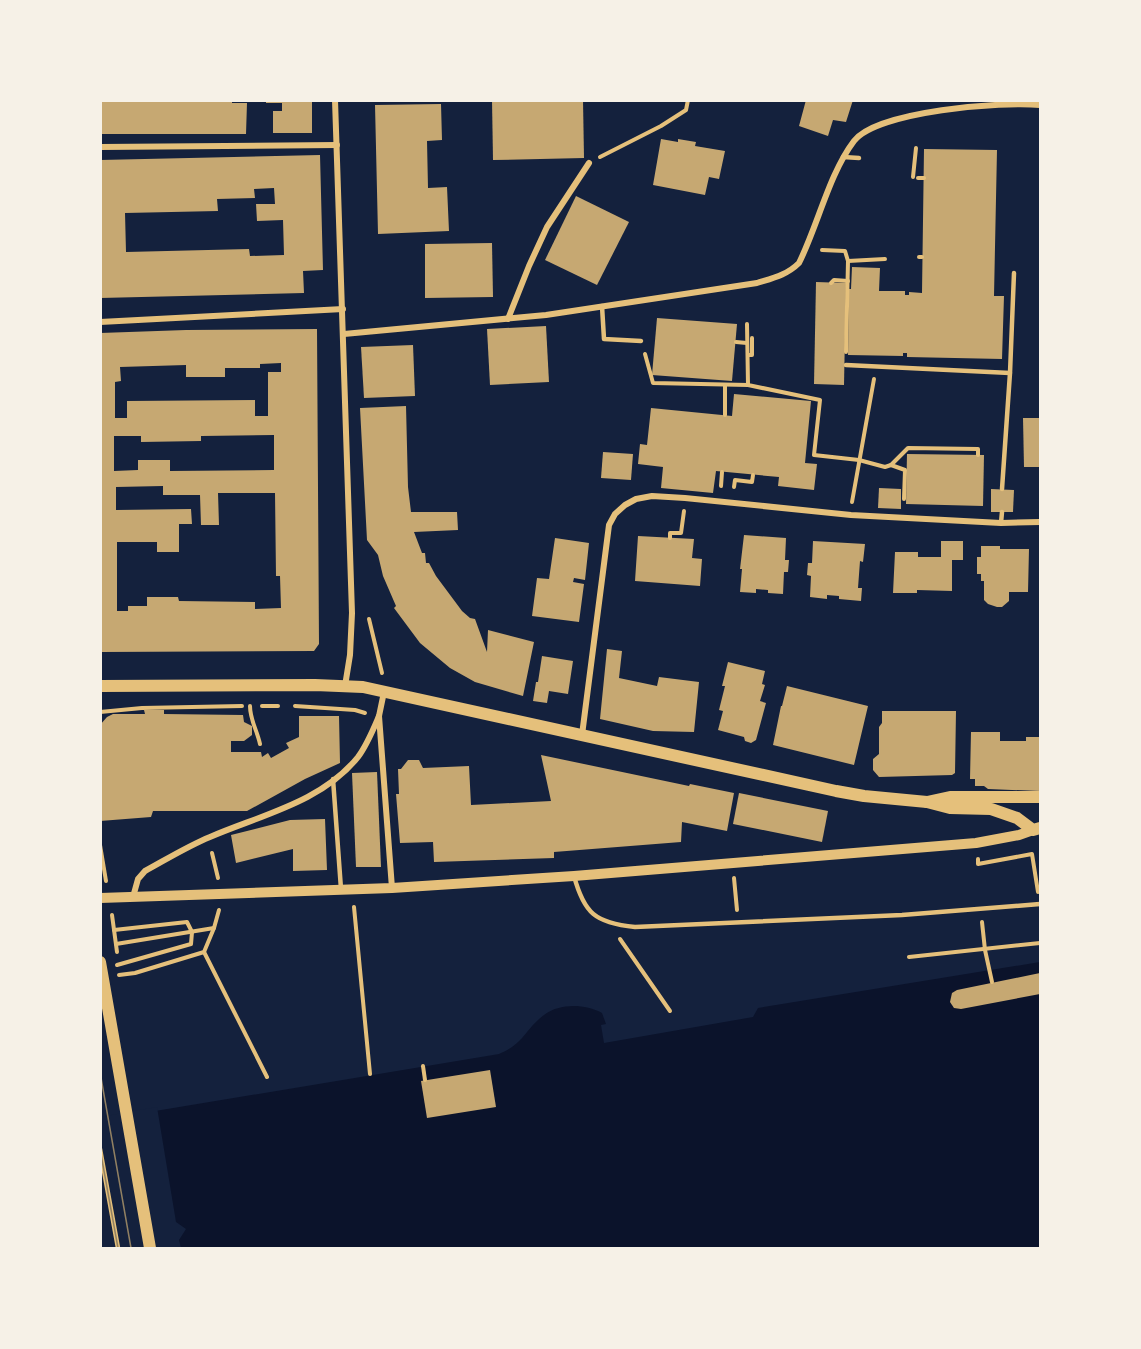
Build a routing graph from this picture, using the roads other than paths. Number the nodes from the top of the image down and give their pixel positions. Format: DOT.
graph roads {
  1 [pos="335,100"];
  2 [pos="1041,105"];
  3 [pos="337,145"];
  4 [pos="100,147"];
  5 [pos="843,157"];
  6 [pos="859,158"];
  7 [pos="589,163"];
  8 [pos="1014,273"];
  9 [pos="602,306"];
  10 [pos="343,309"];
  11 [pos="508,319"];
  12 [pos="100,322"];
  13 [pos="344,334"];
  14 [pos="641,341"];
  15 [pos="846,365"];
  16 [pos="1010,373"];
  17 [pos="1002,489"];
  18 [pos="1002,512"];
  19 [pos="1001,522"];
  20 [pos="1041,522"];
  21 [pos="100,686"];
  22 [pos="345,686"];
  23 [pos="384,692"];
  24 [pos="379,716"];
  25 [pos="582,735"];
  26 [pos="333,779"];
  27 [pos="1041,797"];
  28 [pos="927,802"];
  29 [pos="1037,829"];
  30 [pos="574,876"];
  31 [pos="392,888"];
  32 [pos="347,889"];
  33 [pos="133,897"];
  34 [pos="100,898"];
  35 [pos="1041,904"];
  36 [pos="100,962"];
  37 [pos="100,1149"];
  38 [pos="118,1248"];
  39 [pos="150,1248"];
  1 -- 3 [label="street"];
  2 -- 5 [label="street"];
  3 -- 4 [label="street"];
  3 -- 10 [label="street"];
  5 -- 6 [label="lane"];
  5 -- 9 [label="street"];
  7 -- 11 [label="street"];
  8 -- 16 [label="lane"];
  9 -- 11 [label="street"];
  9 -- 14 [label="lane"];
  10 -- 12 [label="street"];
  10 -- 13 [label="street"];
  11 -- 13 [label="street"];
  13 -- 22 [label="street"];
  15 -- 16 [label="lane"];
  16 -- 17 [label="lane"];
  18 -- 19 [label="lane"];
  19 -- 20 [label="street"];
  19 -- 25 [label="street"];
  21 -- 22 [label="main road"];
  22 -- 23 [label="main road"];
  23 -- 24 [label="street"];
  23 -- 25 [label="main road"];
  24 -- 26 [label="street"];
  24 -- 31 [label="street"];
  25 -- 28 [label="main road"];
  26 -- 32 [label="lane"];
  26 -- 33 [label="street"];
  27 -- 28 [label="main road"];
  28 -- 29 [label="main road"];
  29 -- 30 [label="street"];
  30 -- 31 [label="street"];
  30 -- 35 [label="lane"];
  31 -- 32 [label="street"];
  32 -- 33 [label="street"];
  33 -- 34 [label="street"];
  36 -- 39 [label="main road"];
  37 -- 38 [label="lane"];
}
